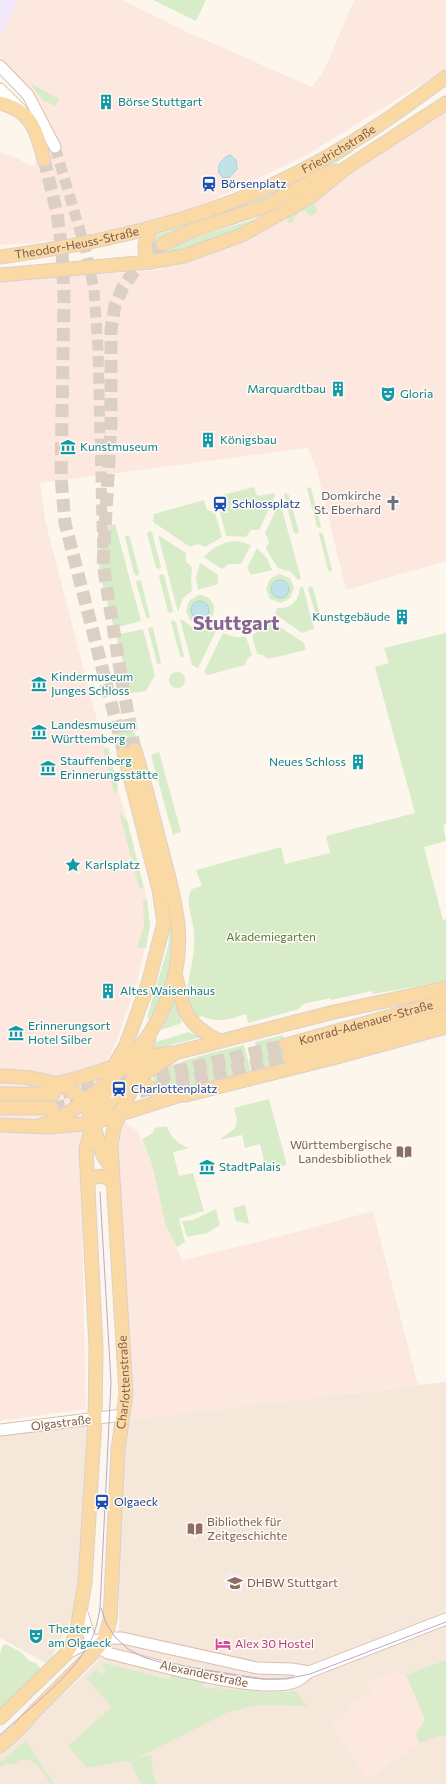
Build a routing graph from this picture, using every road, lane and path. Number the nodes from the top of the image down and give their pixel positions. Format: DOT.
graph roads {
  1 [pos="0,66"];
  2 [pos="446,77"];
  3 [pos="0,89"];
  4 [pos="0,103"];
  5 [pos="446,103"];
  6 [pos="24,113"];
  7 [pos="55,147"];
  8 [pos="44,159"];
  9 [pos="346,168"];
  10 [pos="153,228"];
  11 [pos="163,244"];
  12 [pos="0,257"];
  13 [pos="150,262"];
  14 [pos="0,275"];
  15 [pos="175,972"];
  16 [pos="446,988"];
  17 [pos="446,1001"];
  18 [pos="446,1015"];
  19 [pos="136,1019"];
  20 [pos="155,1026"];
  21 [pos="446,1027"];
  22 [pos="219,1041"];
  23 [pos="126,1045"];
  24 [pos="175,1054"];
  25 [pos="135,1061"];
  26 [pos="113,1067"];
  27 [pos="151,1070"];
  28 [pos="0,1076"];
  29 [pos="137,1078"];
  30 [pos="105,1085"];
  31 [pos="53,1089"];
  32 [pos="154,1090"];
  33 [pos="0,1094"];
  34 [pos="178,1095"];
  35 [pos="84,1102"];
  36 [pos="0,1108"];
  37 [pos="52,1114"];
  38 [pos="119,1116"];
  39 [pos="92,1123"];
  40 [pos="0,1126"];
  41 [pos="39,1126"];
  42 [pos="112,1168"];
  43 [pos="87,1183"];
  44 [pos="113,1183"];
  45 [pos="122,1415"];
  46 [pos="95,1419"];
  47 [pos="0,1430"];
  48 [pos="81,1610"];
  49 [pos="111,1613"];
  50 [pos="446,1619"];
  51 [pos="125,1638"];
  52 [pos="98,1642"];
  53 [pos="66,1654"];
  54 [pos="309,1672"];
  55 [pos="0,1718"];
  56 [pos="0,1746"];
  1 -- 7 [label="street"];
  2 -- 10 [label="main road, Friedrichstraße"];
  3 -- 6 [label="street"];
  4 -- 6 [label="main road"];
  5 -- 9 [label="main road, Friedrichstraße"];
  6 -- 8 [label="main road"];
  9 -- 11 [label="main road, Friedrichstraße"];
  9 -- 13 [label="main road, Friedrichstraße"];
  10 -- 12 [label="main road, Theodor-Heuss-Straße"];
  10 -- 13 [label="main road"];
  13 -- 14 [label="main road, Theodor-Heuss-Straße"];
  15 -- 19 [label="main road"];
  15 -- 20 [label="main road"];
  15 -- 22 [label="main road"];
  16 -- 22 [label="main road"];
  17 -- 18 [label="main road, Konrad-Adenauer-Straße"];
  19 -- 20 [label="main road"];
  19 -- 23 [label="main road"];
  20 -- 25 [label="main road"];
  21 -- 34 [label="main road"];
  22 -- 24 [label="main road"];
  23 -- 25 [label="main road"];
  23 -- 26 [label="main road"];
  24 -- 25 [label="main road"];
  24 -- 27 [label="main road"];
  25 -- 26 [label="main road"];
  25 -- 29 [label="main road"];
  25 -- 30 [label="main road"];
  26 -- 30 [label="main road"];
  26 -- 31 [label="main road"];
  27 -- 29 [label="main road"];
  27 -- 32 [label="main road"];
  28 -- 31 [label="main road"];
  29 -- 32 [label="main road"];
  29 -- 38 [label="main road"];
  29 -- 39 [label="main road"];
  30 -- 35 [label="main road"];
  30 -- 39 [label="main road"];
  31 -- 33 [label="main road"];
  31 -- 35 [label="main road"];
  31 -- 37 [label="main road"];
  32 -- 34 [label="main road"];
  34 -- 38 [label="main road"];
  35 -- 37 [label="main road"];
  35 -- 39 [label="main road"];
  36 -- 37 [label="main road"];
  37 -- 41 [label="main road"];
  38 -- 39 [label="main road"];
  38 -- 42 [label="main road, Charlottenstraße"];
  39 -- 41 [label="main road"];
  39 -- 42 [label="main road"];
  39 -- 43 [label="main road, Charlottenstraße"];
  40 -- 41 [label="main road"];
  42 -- 44 [label="main road, Charlottenstraße"];
  43 -- 44 [label="main road"];
  43 -- 46 [label="main road, Charlottenstraße"];
  44 -- 45 [label="main road, Charlottenstraße"];
  45 -- 46 [label="street, Olgastraße"];
  45 -- 49 [label="main road, Charlottenstraße"];
  46 -- 47 [label="street, Olgastraße"];
  46 -- 48 [label="main road, Charlottenstraße"];
  48 -- 52 [label="street"];
  48 -- 53 [label="main road, Charlottenstraße"];
  49 -- 51 [label="street"];
  49 -- 52 [label="main road, Charlottenstraße"];
  50 -- 54 [label="street, Alexanderstraße"];
  51 -- 52 [label="street, Alexanderstraße"];
  51 -- 54 [label="street, Alexanderstraße"];
  52 -- 53 [label="street"];
  52 -- 54 [label="street, Alexanderstraße"];
  52 -- 56 [label="main road"];
  53 -- 55 [label="main road, Charlottenstraße"];
}
